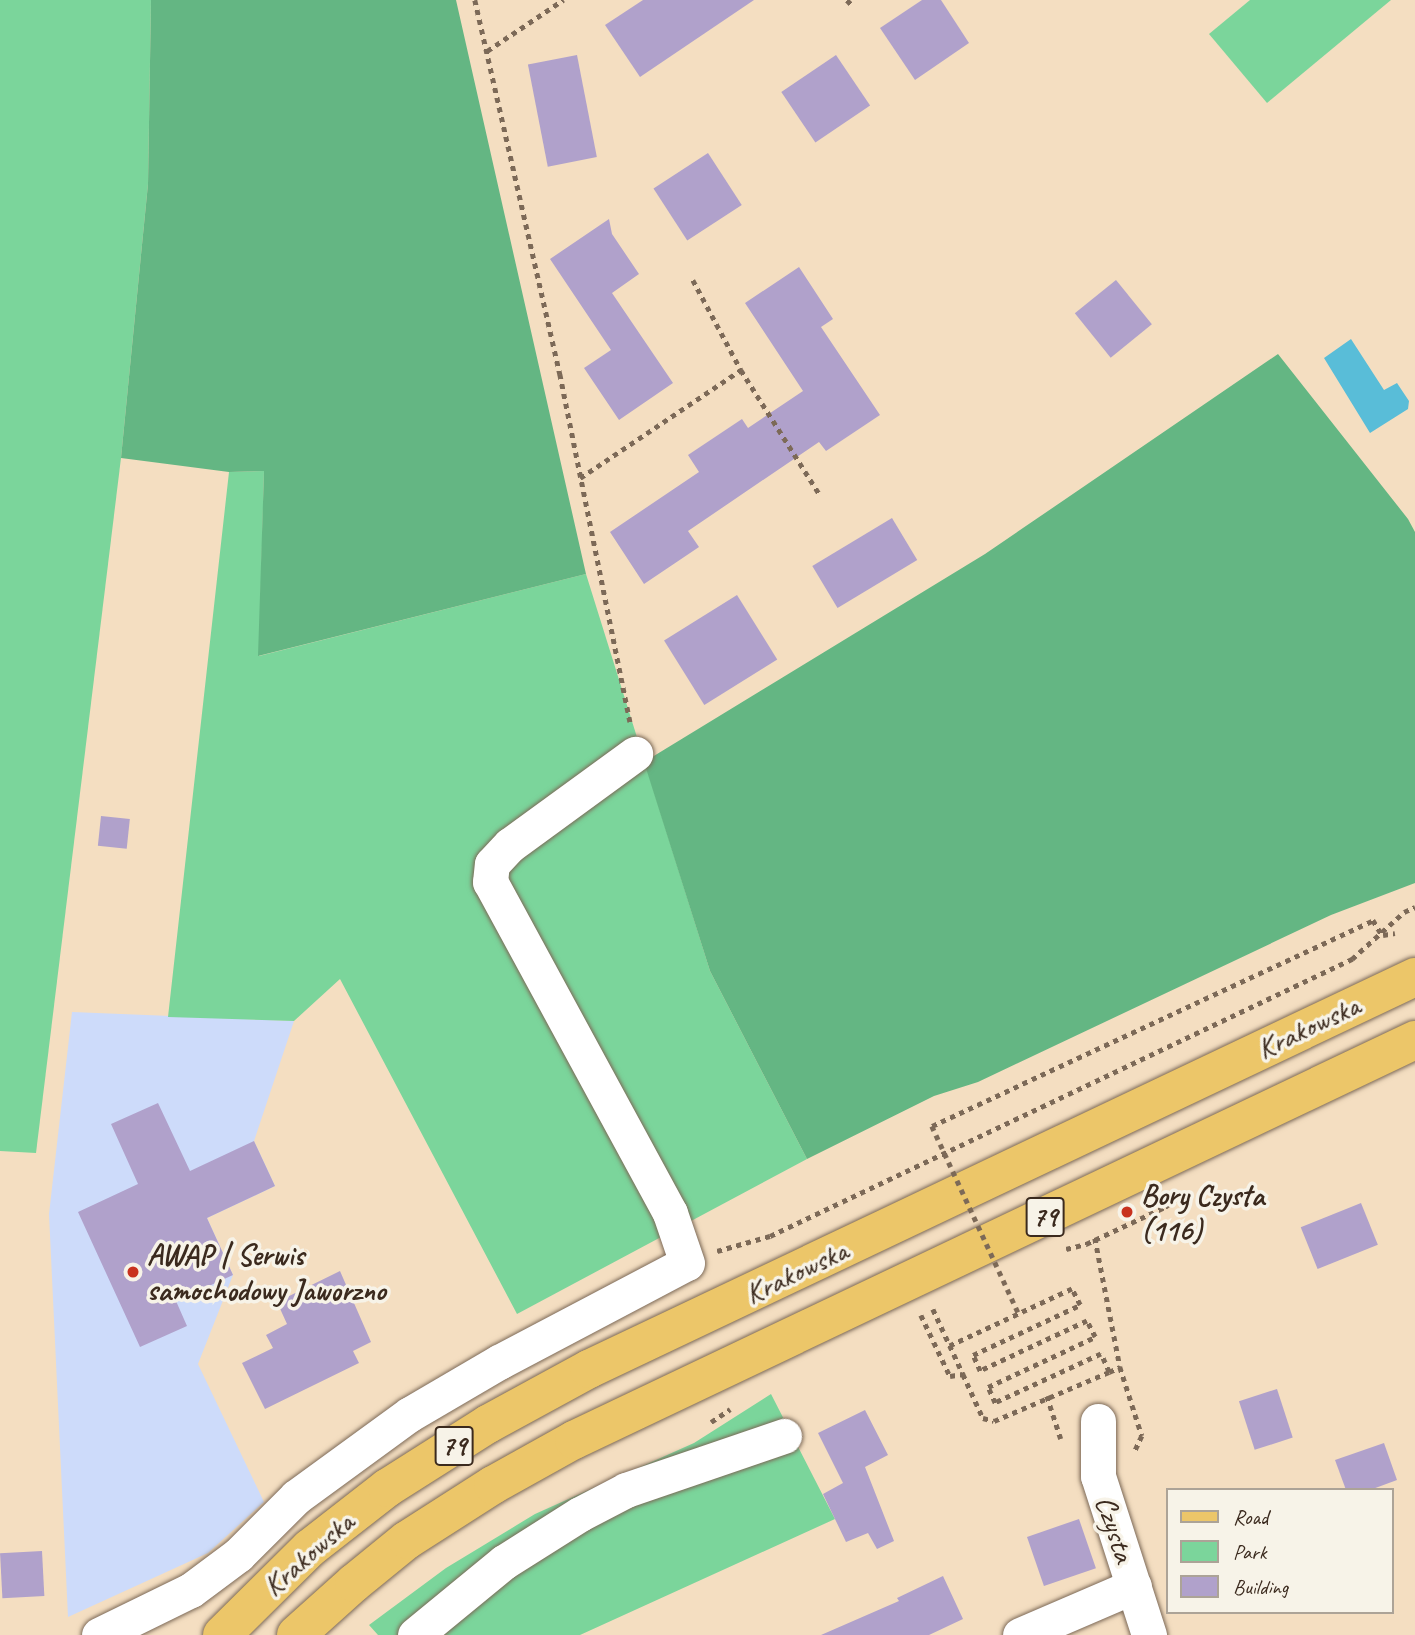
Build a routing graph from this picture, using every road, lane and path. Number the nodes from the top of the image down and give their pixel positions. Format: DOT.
graph roads {
  1 [pos="475,0"];
  2 [pos="564,0"];
  3 [pos="847,0"];
  4 [pos="852,5"];
  5 [pos="486,51"];
  6 [pos="693,280"];
  7 [pos="741,370"];
  8 [pos="580,478"];
  9 [pos="820,495"];
  10 [pos="635,754"];
  11 [pos="1415,907"];
  12 [pos="1395,933"];
  13 [pos="1382,935"];
  14 [pos="1415,977"];
  15 [pos="1415,1040"];
  16 [pos="1095,1238"];
  17 [pos="687,1263"];
  18 [pos="933,1309"];
  19 [pos="921,1314"];
  20 [pos="1019,1314"];
  21 [pos="939,1322"];
  22 [pos="927,1328"];
  23 [pos="950,1346"];
  24 [pos="1120,1367"];
  25 [pos="963,1374"];
  26 [pos="1098,1421"];
  27 [pos="784,1436"];
  28 [pos="1134,1586"];
  29 [pos="103,1633"];
  30 [pos="222,1635"];
  31 [pos="296,1635"];
  32 [pos="415,1635"];
  33 [pos="1020,1635"];
  34 [pos="1149,1635"];
  1 -- 5 [label="path"];
  2 -- 5 [label="path"];
  3 -- 4 [label="path"];
  5 -- 8 [label="path"];
  6 -- 7 [label="path"];
  7 -- 8 [label="path"];
  7 -- 9 [label="path"];
  8 -- 10 [label="path"];
  10 -- 17 [label="street"];
  11 -- 13 [label="path"];
  12 -- 13 [label="path"];
  13 -- 17 [label="path"];
  13 -- 20 [label="path, bridge"];
  14 -- 30 [label="main road, Krakowska / 79"];
  15 -- 31 [label="main road, Krakowska / 79"];
  16 -- 24 [label="path"];
  17 -- 29 [label="street"];
  18 -- 21 [label="path"];
  19 -- 22 [label="path"];
  20 -- 23 [label="path"];
  20 -- 25 [label="path"];
  21 -- 22 [label="path"];
  21 -- 23 [label="path"];
  22 -- 25 [label="path"];
  23 -- 25 [label="path"];
  26 -- 28 [label="street, Czysta"];
  27 -- 32 [label="street"];
  28 -- 33 [label="street"];
  28 -- 34 [label="street, Czysta"];
}
